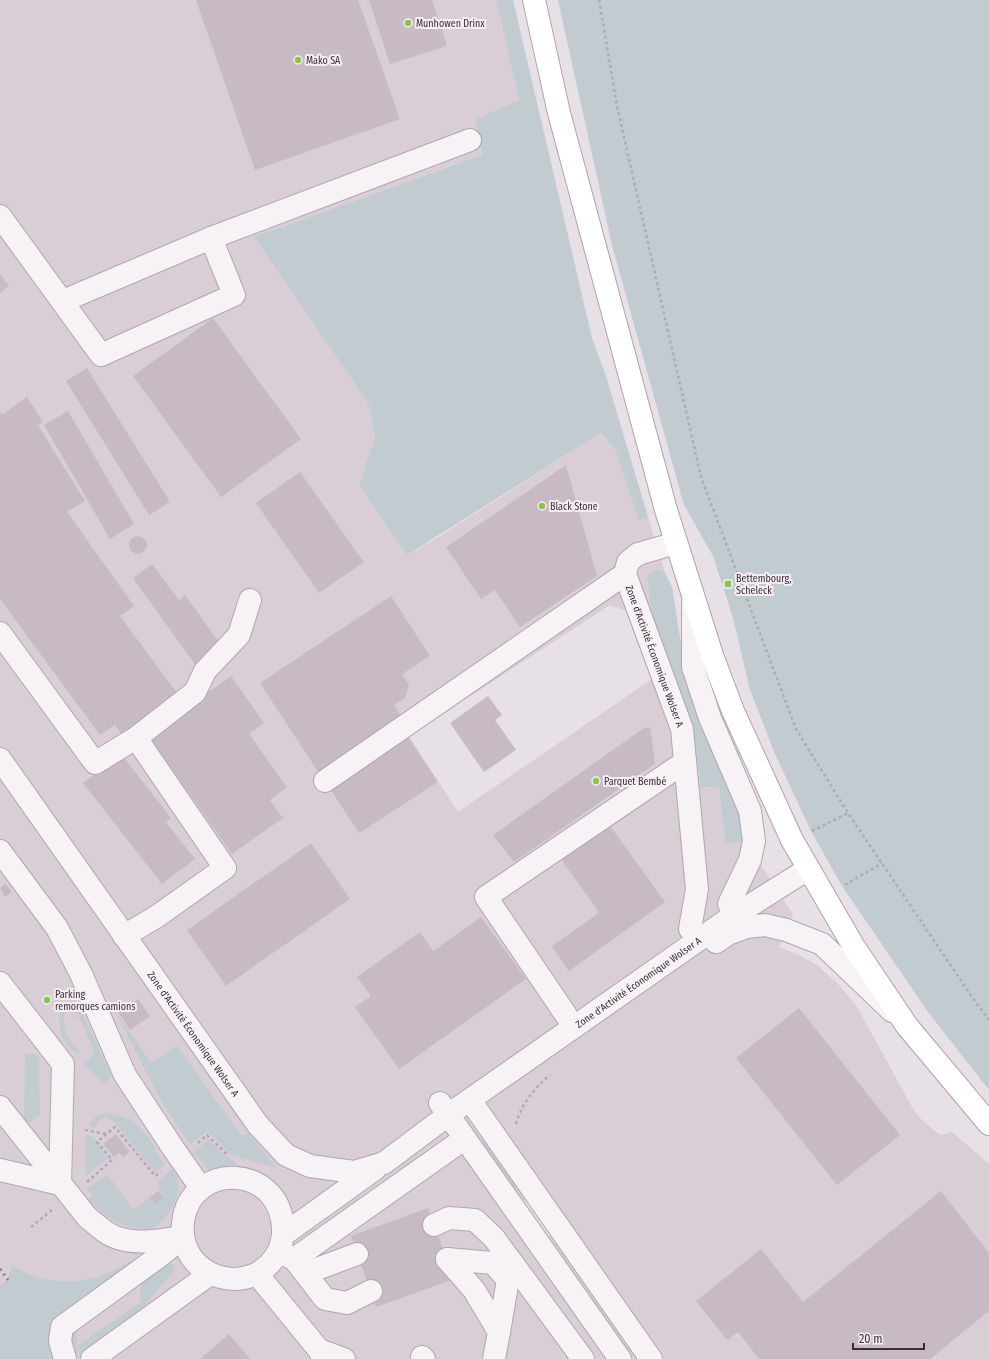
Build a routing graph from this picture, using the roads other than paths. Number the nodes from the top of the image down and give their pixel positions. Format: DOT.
graph roads {
  1 [pos="534,0"];
  2 [pos="470,140"];
  3 [pos="0,216"];
  4 [pos="211,238"];
  5 [pos="63,301"];
  6 [pos="676,543"];
  7 [pos="625,574"];
  8 [pos="693,597"];
  9 [pos="250,600"];
  10 [pos="0,633"];
  11 [pos="136,738"];
  12 [pos="0,759"];
  13 [pos="685,762"];
  14 [pos="325,781"];
  15 [pos="0,851"];
  16 [pos="805,864"];
  17 [pos="728,904"];
  18 [pos="690,930"];
  19 [pos="124,936"];
  20 [pos="0,983"];
  21 [pos="566,1015"];
  22 [pos="907,1026"];
  23 [pos="474,1105"];
  24 [pos="0,1107"];
  25 [pos="448,1115"];
  26 [pos="989,1124"];
  27 [pos="464,1139"];
  28 [pos="384,1163"];
  29 [pos="0,1170"];
  30 [pos="60,1184"];
  31 [pos="201,1188"];
  32 [pos="434,1225"];
  33 [pos="183,1237"];
  34 [pos="358,1254"];
  35 [pos="291,1255"];
  36 [pos="510,1271"];
  37 [pos="210,1274"];
  38 [pos="256,1274"];
  39 [pos="371,1291"];
  40 [pos="499,1332"];
  41 [pos="321,1355"];
  42 [pos="661,1358"];
  43 [pos="65,1359"];
  44 [pos="92,1359"];
  45 [pos="344,1359"];
  46 [pos="494,1359"];
  47 [pos="583,1359"];
  48 [pos="620,1359"];
  1 -- 6 [label="main road"];
  2 -- 4 [label="street"];
  3 -- 5 [label="street"];
  4 -- 5 [label="street"];
  4 -- 5 [label="street"];
  6 -- 7 [label="street, Zone d'Activité Économique Wolser A"];
  6 -- 8 [label="main road"];
  7 -- 13 [label="street, Zone d'Activité Économique Wolser A"];
  7 -- 14 [label="street, Zone d'Activité Économique Wolser A"];
  8 -- 16 [label="main road"];
  8 -- 17 [label="street"];
  9 -- 11 [label="street"];
  10 -- 11 [label="street"];
  11 -- 19 [label="street"];
  12 -- 19 [label="street, Zone d'Activité Économique Wolser A"];
  13 -- 18 [label="street, Zone d'Activité Économique Wolser A"];
  13 -- 21 [label="street"];
  15 -- 31 [label="street"];
  16 -- 17 [label="street"];
  16 -- 22 [label="main road"];
  16 -- 23 [label="street, Zone d'Activité Économique Wolser A"];
  17 -- 18 [label="street"];
  18 -- 21 [label="street"];
  19 -- 28 [label="street, Zone d'Activité Économique Wolser A"];
  20 -- 30 [label="street"];
  21 -- 25 [label="street"];
  22 -- 23 [label="street"];
  22 -- 26 [label="main road"];
  23 -- 25 [label="street, Zone d'Activité Économique Wolser A"];
  23 -- 42 [label="street"];
  24 -- 30 [label="street"];
  25 -- 27 [label="street"];
  25 -- 28 [label="street, Zone d'Activité Économique Wolser A"];
  27 -- 35 [label="street"];
  27 -- 48 [label="street"];
  28 -- 35 [label="street"];
  29 -- 30 [label="street"];
  30 -- 33 [label="street"];
  31 -- 33 [label="street"];
  31 -- 35 [label="street"];
  32 -- 36 [label="street"];
  33 -- 37 [label="street"];
  33 -- 43 [label="street"];
  34 -- 35 [label="street"];
  35 -- 38 [label="street"];
  35 -- 39 [label="street"];
  36 -- 40 [label="street"];
  36 -- 40 [label="street"];
  36 -- 47 [label="street"];
  37 -- 38 [label="street"];
  37 -- 44 [label="street"];
  38 -- 41 [label="street"];
  40 -- 46 [label="street"];
  41 -- 45 [label="street"];
}
